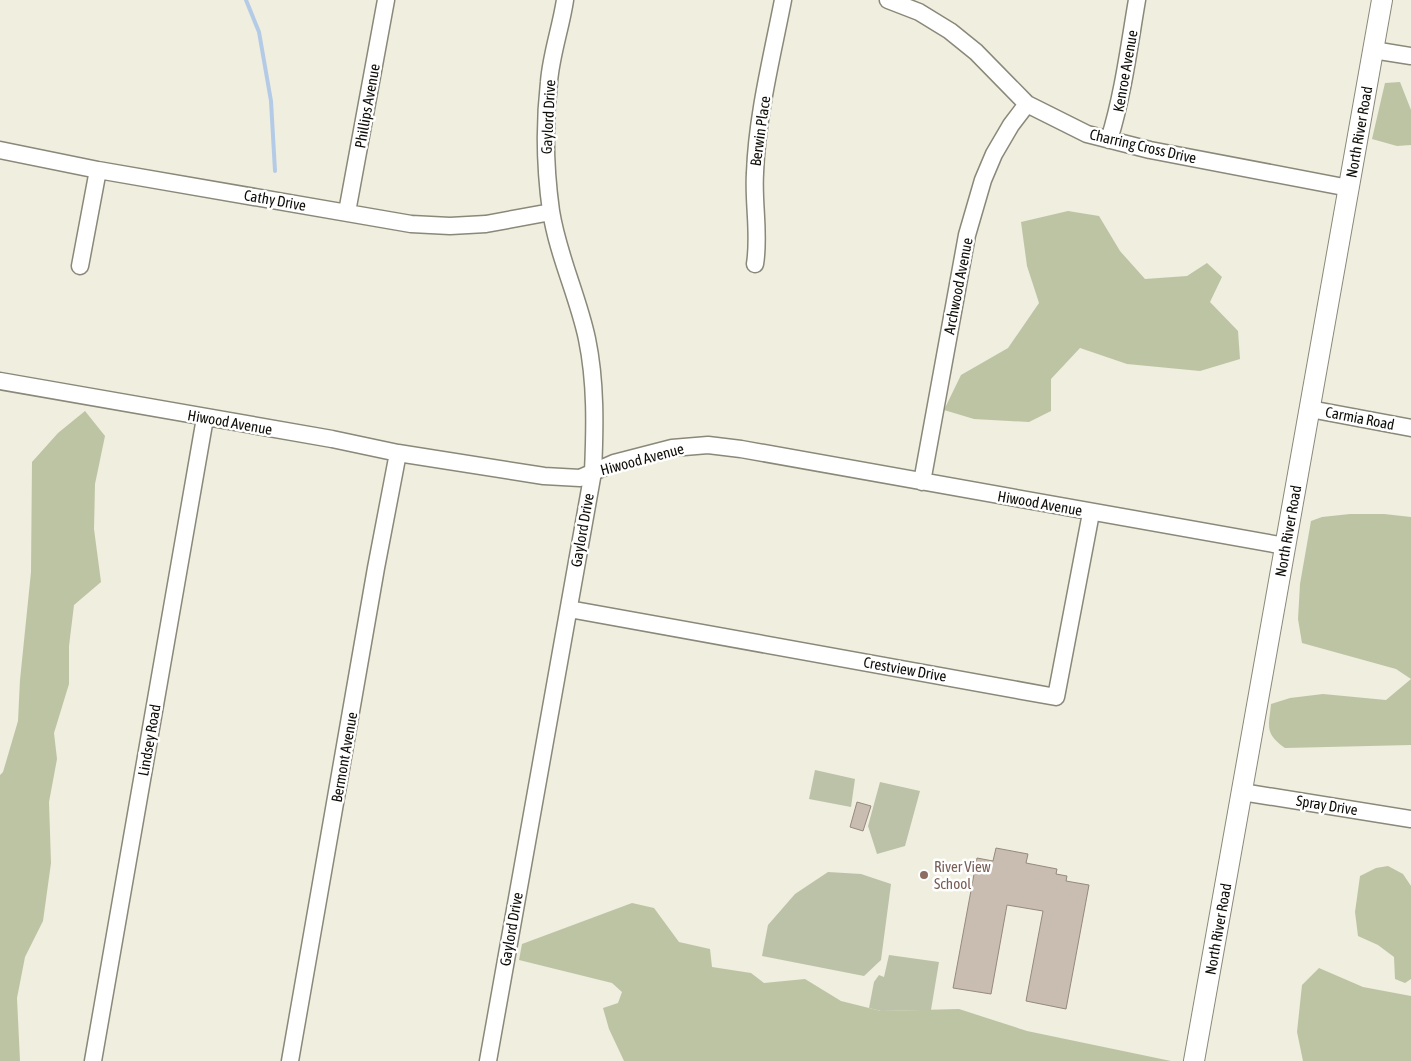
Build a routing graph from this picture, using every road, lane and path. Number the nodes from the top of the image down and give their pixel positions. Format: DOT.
graph roads {
  1 [pos="386,0"];
  2 [pos="565,0"];
  3 [pos="783,0"];
  4 [pos="888,0"];
  5 [pos="1137,0"];
  6 [pos="1382,0"];
  7 [pos="1373,50"];
  8 [pos="1411,56"];
  9 [pos="1027,104"];
  10 [pos="1109,140"];
  11 [pos="0,150"];
  12 [pos="98,170"];
  13 [pos="1349,188"];
  14 [pos="347,212"];
  15 [pos="551,212"];
  16 [pos="755,264"];
  17 [pos="80,266"];
  18 [pos="0,381"];
  19 [pos="1310,408"];
  20 [pos="205,418"];
  21 [pos="1411,428"];
  22 [pos="398,453"];
  23 [pos="593,472"];
  24 [pos="922,482"];
  25 [pos="1091,513"];
  26 [pos="1286,546"];
  27 [pos="570,609"];
  28 [pos="1242,792"];
  29 [pos="1411,820"];
  30 [pos="92,1061"];
  31 [pos="290,1061"];
  32 [pos="488,1061"];
  33 [pos="1194,1061"];
  1 -- 14 [label="street, Phillips Avenue"];
  2 -- 15 [label="street, Gaylord Drive"];
  3 -- 16 [label="street, Berwin Place"];
  4 -- 9 [label="street, Charring Cross Drive"];
  5 -- 10 [label="street, Kenroe Avenue"];
  6 -- 7 [label="street, North River Road"];
  7 -- 8 [label="street"];
  7 -- 13 [label="street, North River Road"];
  9 -- 10 [label="street, Charring Cross Drive"];
  9 -- 24 [label="street, Archwood Avenue"];
  10 -- 13 [label="street, Charring Cross Drive"];
  11 -- 12 [label="street, Cathy Drive"];
  12 -- 14 [label="street, Cathy Drive"];
  12 -- 17 [label="street"];
  13 -- 19 [label="street, North River Road"];
  14 -- 15 [label="street, Cathy Drive"];
  15 -- 23 [label="street, Gaylord Drive"];
  18 -- 20 [label="street, Hiwood Avenue"];
  19 -- 21 [label="street, Carmia Road"];
  19 -- 26 [label="street, North River Road"];
  20 -- 22 [label="street, Hiwood Avenue"];
  20 -- 30 [label="street, Lindsey Road"];
  22 -- 23 [label="street, Hiwood Avenue"];
  22 -- 31 [label="street, Bermont Avenue"];
  23 -- 24 [label="street, Hiwood Avenue"];
  23 -- 27 [label="street, Gaylord Drive"];
  24 -- 25 [label="street, Hiwood Avenue"];
  25 -- 26 [label="street, Hiwood Avenue"];
  25 -- 27 [label="street, Crestview Drive"];
  26 -- 28 [label="street, North River Road"];
  27 -- 32 [label="street, Gaylord Drive"];
  28 -- 29 [label="street, Spray Drive"];
  28 -- 33 [label="street, North River Road"];
}
